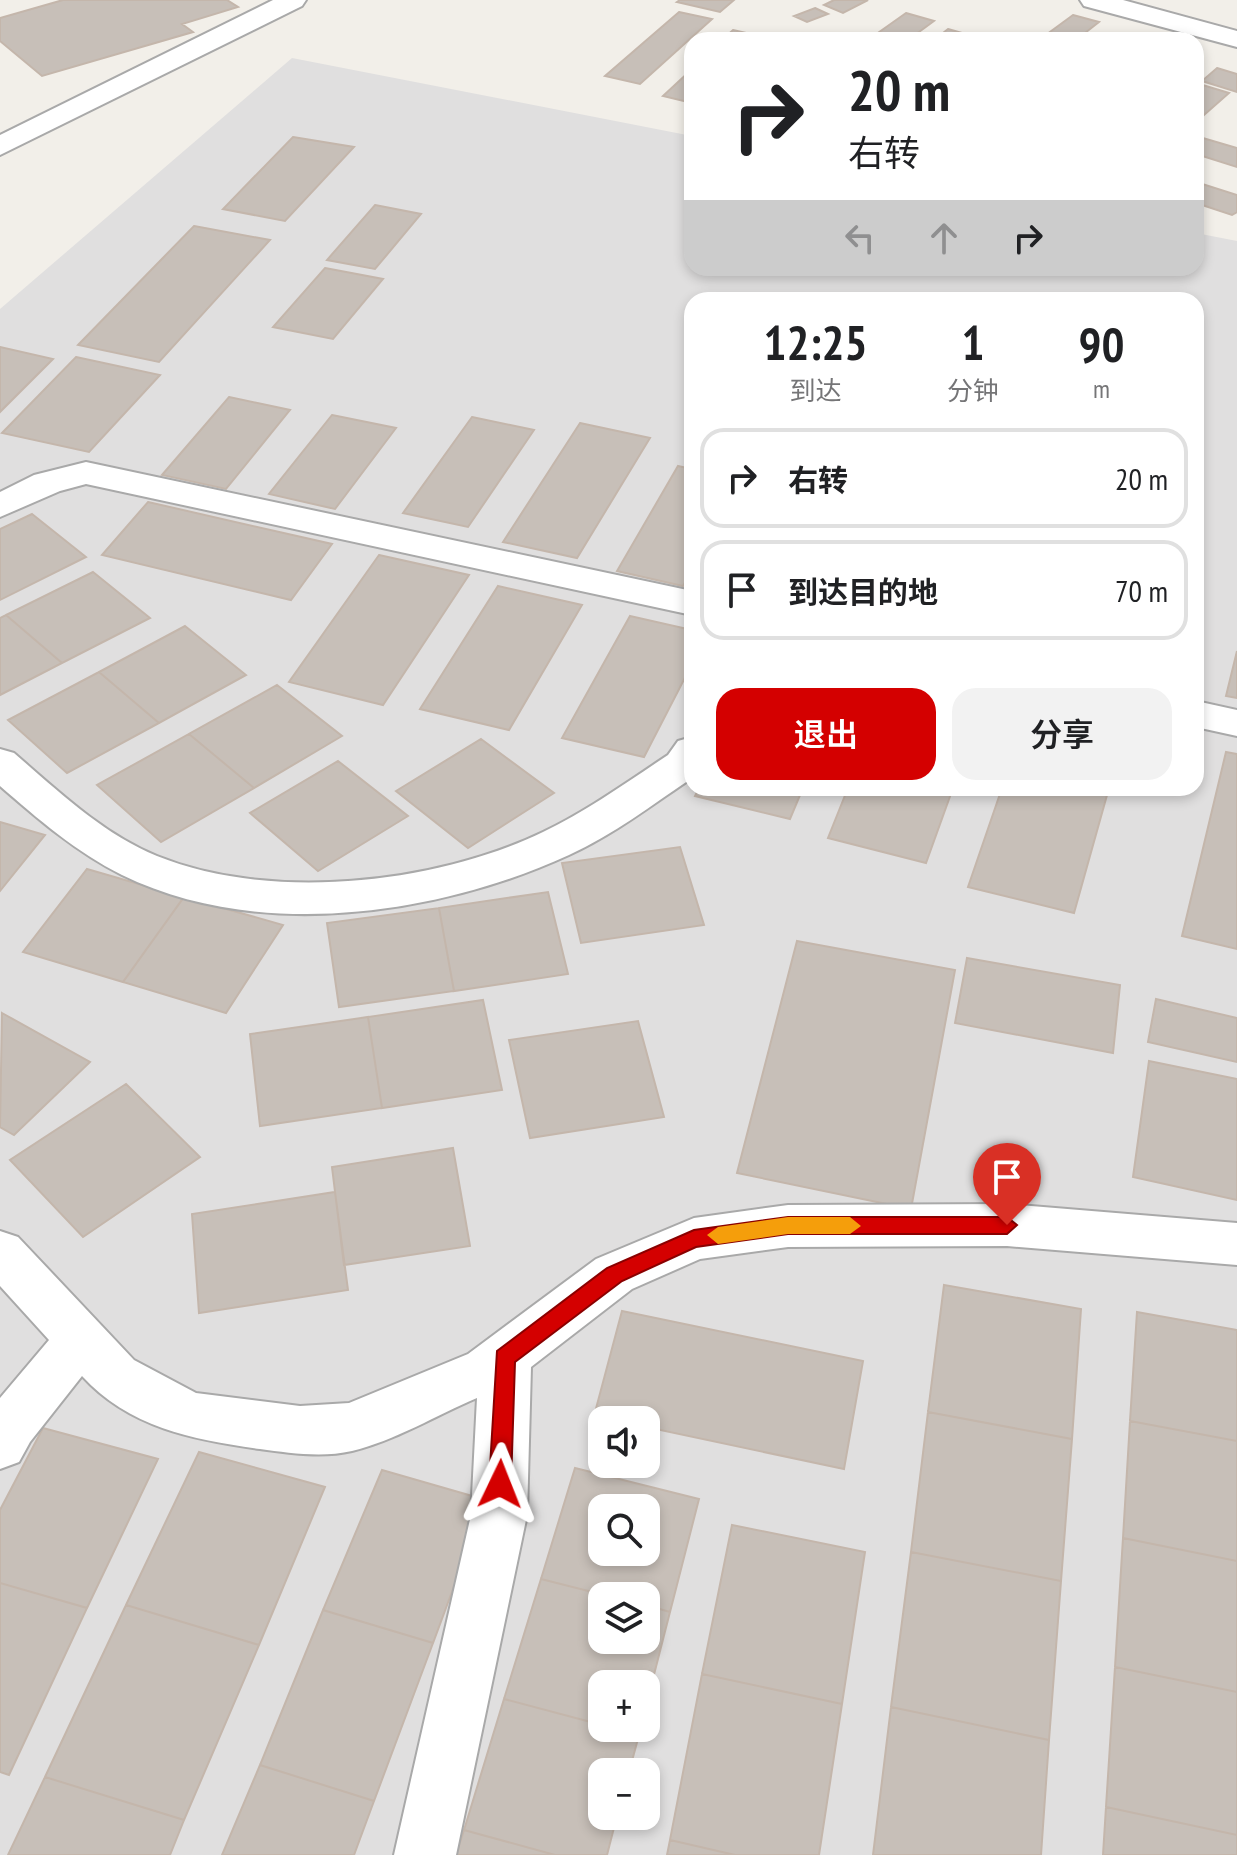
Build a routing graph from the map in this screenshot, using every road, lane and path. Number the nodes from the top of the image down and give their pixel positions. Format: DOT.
graph roads {
  1 [pos="293,0"];
  2 [pos="1093,0"];
  3 [pos="1154,7"];
  4 [pos="1237,39"];
  5 [pos="0,146"];
  6 [pos="0,506"];
  7 [pos="684,601"];
  8 [pos="1204,716"];
  9 [pos="1237,723"];
  10 [pos="684,762"];
  11 [pos="0,763"];
  12 [pos="1237,1244"];
  13 [pos="0,1252"];
  14 [pos="79,1341"];
  15 [pos="505,1358"];
  16 [pos="0,1445"];
  17 [pos="425,1855"];
  1 -- 5 [label="street"];
  2 -- 3 [label="street"];
  3 -- 4 [label="street"];
  6 -- 7 [label="street"];
  8 -- 9 [label="street"];
  10 -- 11 [label="street"];
  12 -- 15 [label="street"];
  13 -- 14 [label="street"];
  14 -- 15 [label="street"];
  14 -- 16 [label="street"];
  15 -- 17 [label="street"];
}
